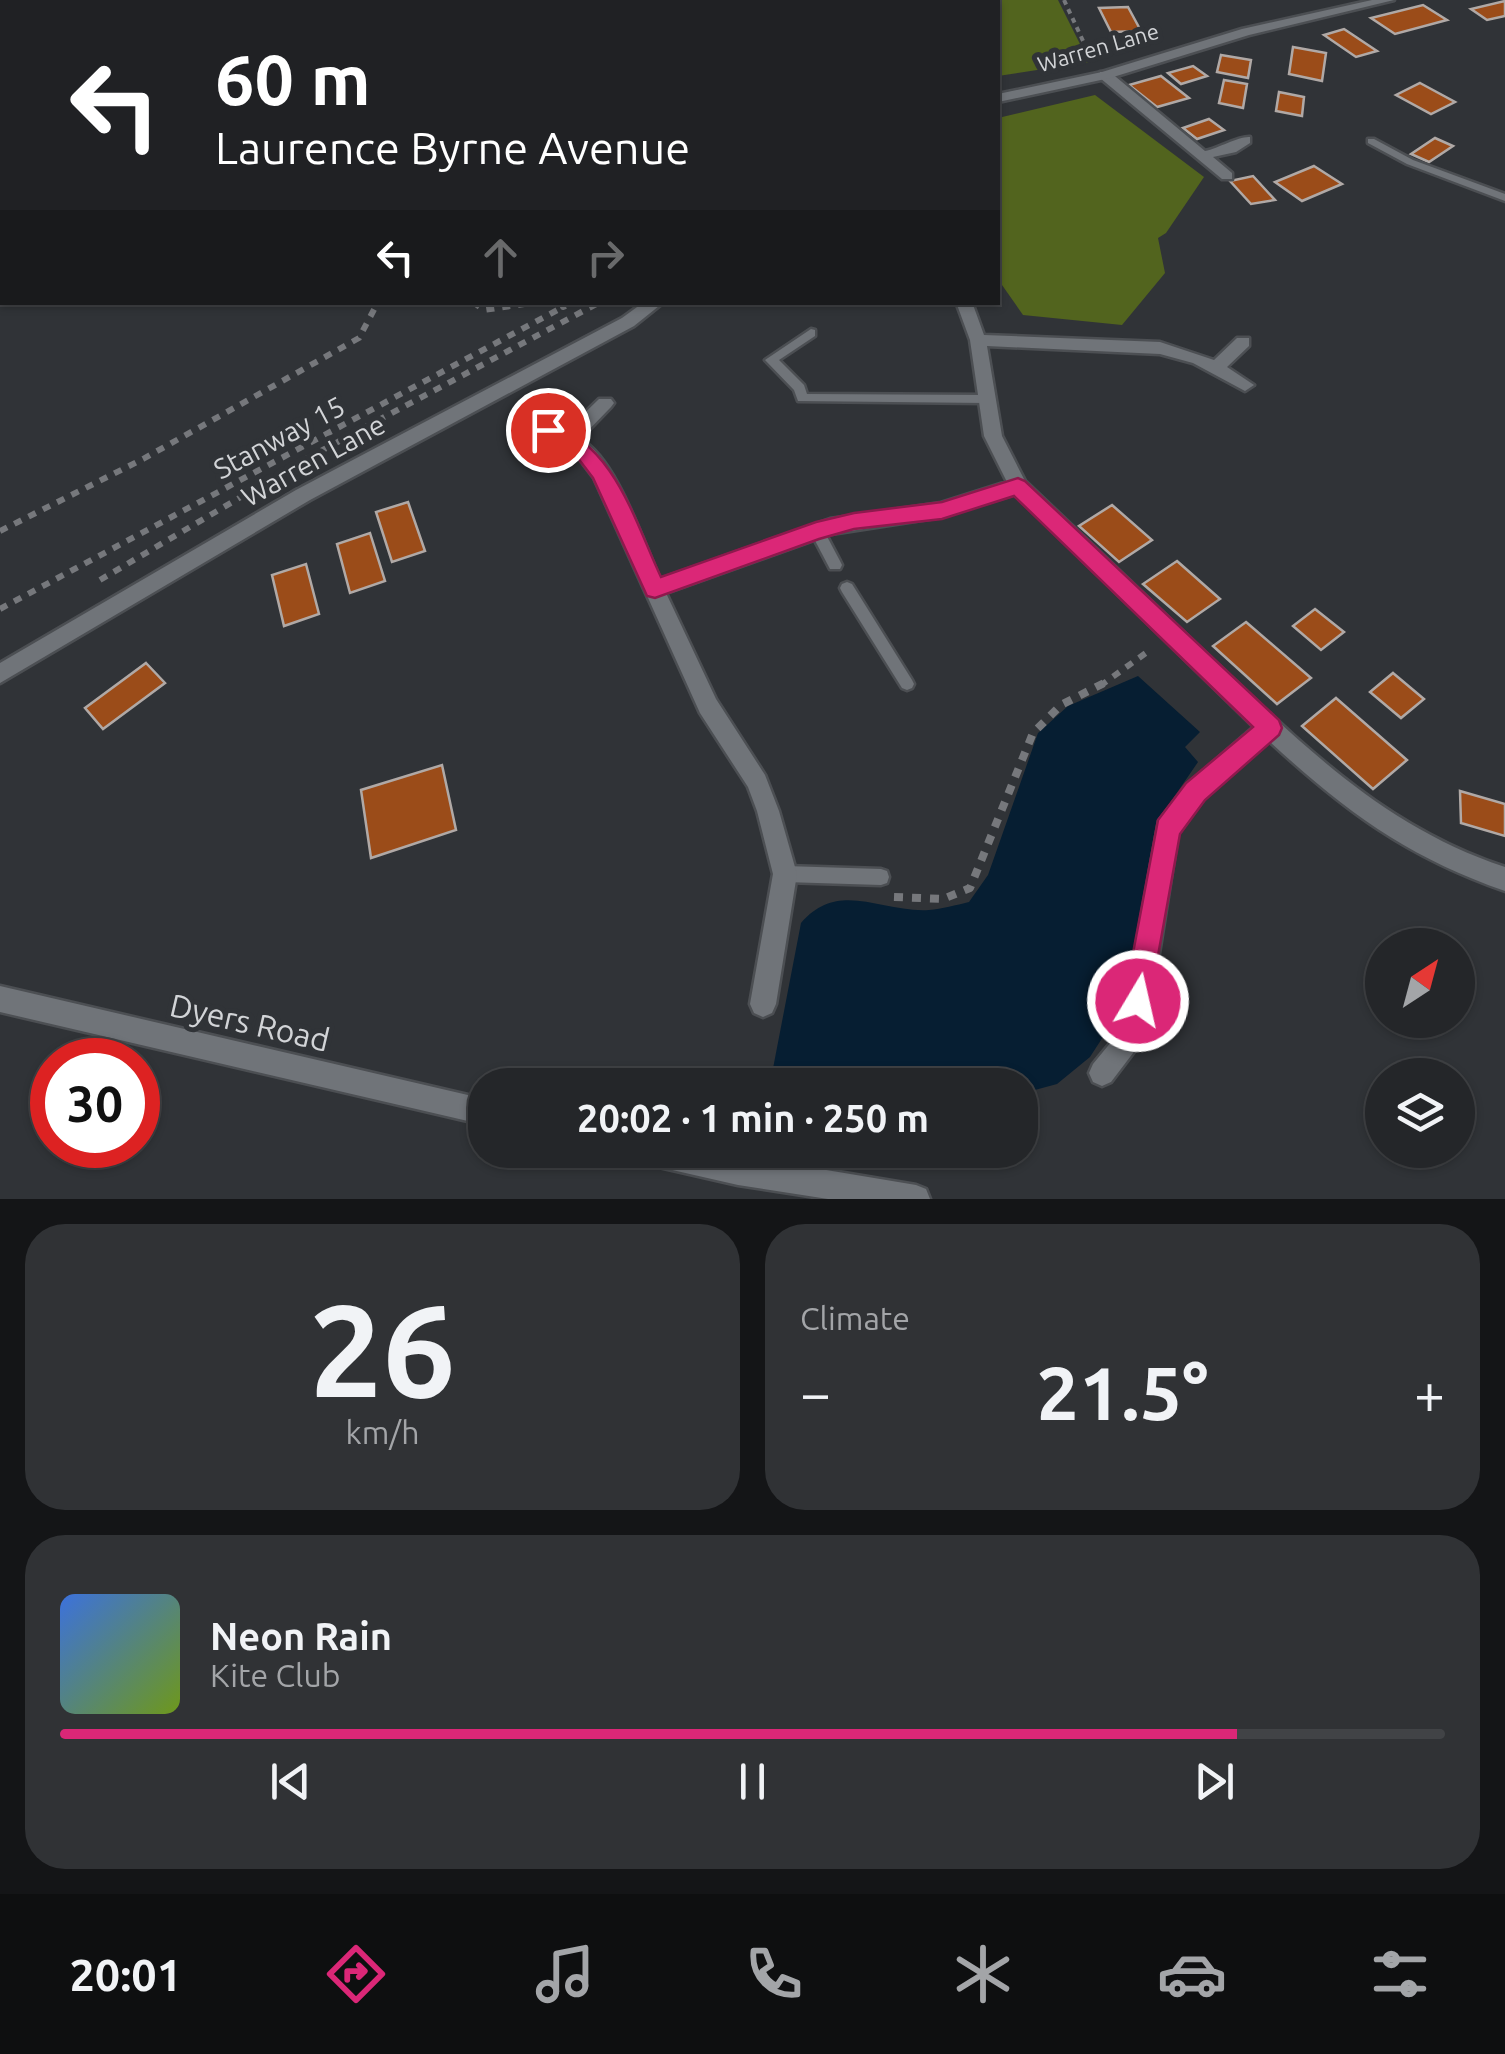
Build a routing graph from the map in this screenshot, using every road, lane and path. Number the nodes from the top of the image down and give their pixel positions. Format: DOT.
graph roads {
  1 [pos="1064,0"];
  2 [pos="1388,0"];
  3 [pos="1093,63"];
  4 [pos="1105,75"];
  5 [pos="1000,98"];
  6 [pos="1246,140"];
  7 [pos="1371,141"];
  8 [pos="1205,155"];
  9 [pos="1226,176"];
  10 [pos="1505,198"];
  11 [pos="376,305"];
  12 [pos="477,305"];
  13 [pos="518,305"];
  14 [pos="563,305"];
  15 [pos="652,305"];
  16 [pos="965,305"];
  17 [pos="568,320"];
  18 [pos="811,333"];
  19 [pos="978,340"];
  20 [pos="1243,342"];
  21 [pos="1215,368"];
  22 [pos="1245,385"];
  23 [pos="986,399"];
  24 [pos="605,403"];
  25 [pos="528,421"];
  26 [pos="568,440"];
  27 [pos="1018,486"];
  28 [pos="0,531"];
  29 [pos="816,531"];
  30 [pos="834,565"];
  31 [pos="847,588"];
  32 [pos="655,589"];
  33 [pos="0,609"];
  34 [pos="1171,634"];
  35 [pos="0,674"];
  36 [pos="907,684"];
  37 [pos="1270,728"];
  38 [pos="785,874"];
  39 [pos="881,877"];
  40 [pos="1505,878"];
  41 [pos="0,999"];
  42 [pos="764,1004"];
  43 [pos="1102,1073"];
  44 [pos="468,1108"];
  45 [pos="725,1168"];
  46 [pos="916,1199"];
  1 -- 3 [label="path"];
  2 -- 4 [label="street, Warren Lane"];
  4 -- 5 [label="street, Warren Lane"];
  4 -- 8 [label="street"];
  6 -- 8 [label="street"];
  7 -- 10 [label="lane"];
  8 -- 9 [label="street"];
  11 -- 28 [label="path"];
  12 -- 13 [label="path"];
  14 -- 17 [label="path"];
  14 -- 33 [label="path, Stanway 15"];
  15 -- 35 [label="street, Warren Lane"];
  16 -- 19 [label="street"];
  18 -- 23 [label="lane"];
  19 -- 21 [label="street"];
  19 -- 23 [label="street"];
  20 -- 21 [label="street"];
  21 -- 22 [label="street"];
  23 -- 27 [label="street"];
  24 -- 26 [label="street"];
  25 -- 26 [label="street"];
  26 -- 32 [label="street"];
  27 -- 29 [label="street"];
  27 -- 34 [label="street"];
  29 -- 30 [label="lane"];
  29 -- 32 [label="street"];
  31 -- 36 [label="lane"];
  32 -- 38 [label="street"];
  34 -- 37 [label="street"];
  34 -- 39 [label="path"];
  37 -- 40 [label="street"];
  37 -- 43 [label="street"];
  38 -- 39 [label="lane"];
  38 -- 42 [label="street"];
  41 -- 44 [label="street, Dyers Road"];
  45 -- 46 [label="street"];
}
